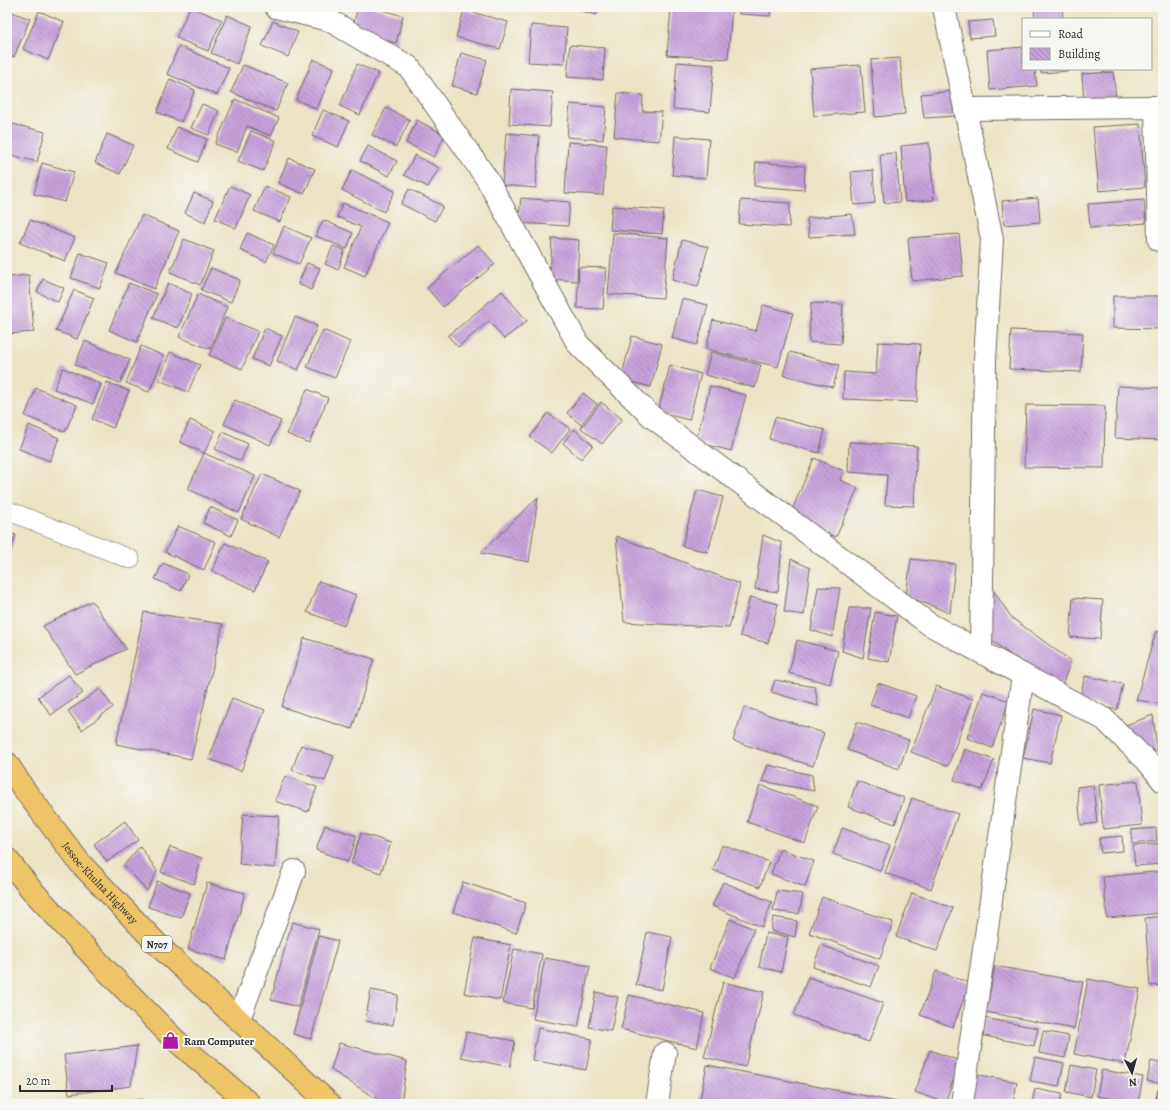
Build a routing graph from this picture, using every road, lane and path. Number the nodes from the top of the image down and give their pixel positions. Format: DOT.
graph roads {
  1 [pos="276,7"];
  2 [pos="944,7"];
  3 [pos="965,109"];
  4 [pos="1163,241"];
  5 [pos="7,512"];
  6 [pos="130,559"];
  7 [pos="981,652"];
  8 [pos="1023,676"];
  9 [pos="7,763"];
  10 [pos="1163,781"];
  11 [pos="7,859"];
  12 [pos="294,871"];
  13 [pos="239,1019"];
  14 [pos="665,1053"];
  15 [pos="250,1104"];
  16 [pos="330,1104"];
  17 [pos="657,1104"];
  18 [pos="962,1104"];
  1 -- 7 [label="street"];
  2 -- 3 [label="street"];
  3 -- 4 [label="street"];
  3 -- 7 [label="street"];
  5 -- 6 [label="lane"];
  7 -- 8 [label="street"];
  8 -- 10 [label="street"];
  8 -- 18 [label="street"];
  9 -- 13 [label="highway, Jessoe-Khulna Highway / N707"];
  11 -- 15 [label="highway"];
  12 -- 13 [label="street"];
  13 -- 16 [label="highway, Jessoe-Khulna Highway / N707"];
  14 -- 17 [label="street"];
}
